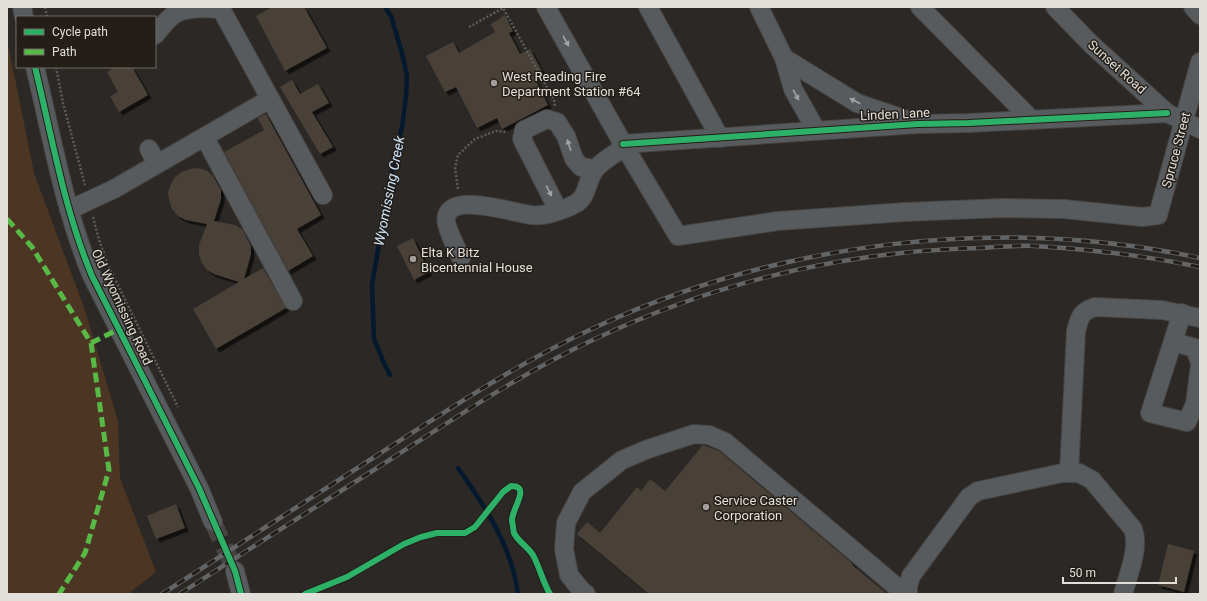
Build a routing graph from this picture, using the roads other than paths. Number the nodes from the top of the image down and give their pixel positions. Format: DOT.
graph roads {
  1 [pos="546,7"];
  2 [pos="648,7"];
  3 [pos="759,7"];
  4 [pos="920,7"];
  5 [pos="1055,7"];
  6 [pos="1193,7"];
  7 [pos="1200,15"];
  8 [pos="156,34"];
  9 [pos="784,58"];
  10 [pos="1200,62"];
  11 [pos="35,68"];
  12 [pos="270,100"];
  13 [pos="1168,113"];
  14 [pos="1031,119"];
  15 [pos="1183,121"];
  16 [pos="918,124"];
  17 [pos="1200,129"];
  18 [pos="816,130"];
  19 [pos="205,138"];
  20 [pos="720,138"];
  21 [pos="624,145"];
  22 [pos="594,169"];
  23 [pos="323,195"];
  24 [pos="69,210"];
  25 [pos="558,210"];
  26 [pos="461,258"];
  27 [pos="293,301"];
  28 [pos="1182,313"];
  29 [pos="1200,318"];
  30 [pos="1173,342"];
  31 [pos="1200,364"];
  32 [pos="1069,473"];
  33 [pos="213,522"];
  34 [pos="235,571"];
  35 [pos="241,594"];
  36 [pos="586,594"];
  37 [pos="906,594"];
  38 [pos="1123,594"];
  1 -- 21 [label="street, one-way"];
  2 -- 20 [label="street"];
  3 -- 9 [label="street"];
  4 -- 14 [label="street"];
  5 -- 13 [label="street, Sunset Road"];
  6 -- 7 [label="street"];
  8 -- 12 [label="street"];
  16 -- 9 [label="street, one-way"];
  9 -- 18 [label="street, one-way"];
  10 -- 15 [label="street, Spruce Street"];
  11 -- 24 [label="street, Old Wyomissing Road"];
  12 -- 19 [label="street"];
  12 -- 23 [label="street"];
  13 -- 14 [label="street, Linden Lane"];
  13 -- 15 [label="street, Sunset Road"];
  14 -- 16 [label="street, Linden Lane"];
  15 -- 17 [label="street, Sunset Road"];
  15 -- 21 [label="street, Spruce Street"];
  16 -- 18 [label="street, Linden Lane"];
  18 -- 20 [label="street, Linden Lane"];
  19 -- 24 [label="street"];
  19 -- 27 [label="street"];
  20 -- 21 [label="street, Linden Lane"];
  21 -- 22 [label="street"];
  22 -- 25 [label="street"];
  22 -- 25 [label="street, one-way"];
  24 -- 33 [label="street, Old Wyomissing Road"];
  25 -- 26 [label="street"];
  28 -- 29 [label="street"];
  28 -- 30 [label="street"];
  28 -- 32 [label="street"];
  30 -- 31 [label="street"];
  30 -- 31 [label="street"];
  32 -- 37 [label="street"];
  32 -- 38 [label="street"];
  34 -- 35 [label="street"];
  36 -- 37 [label="street"];
}
